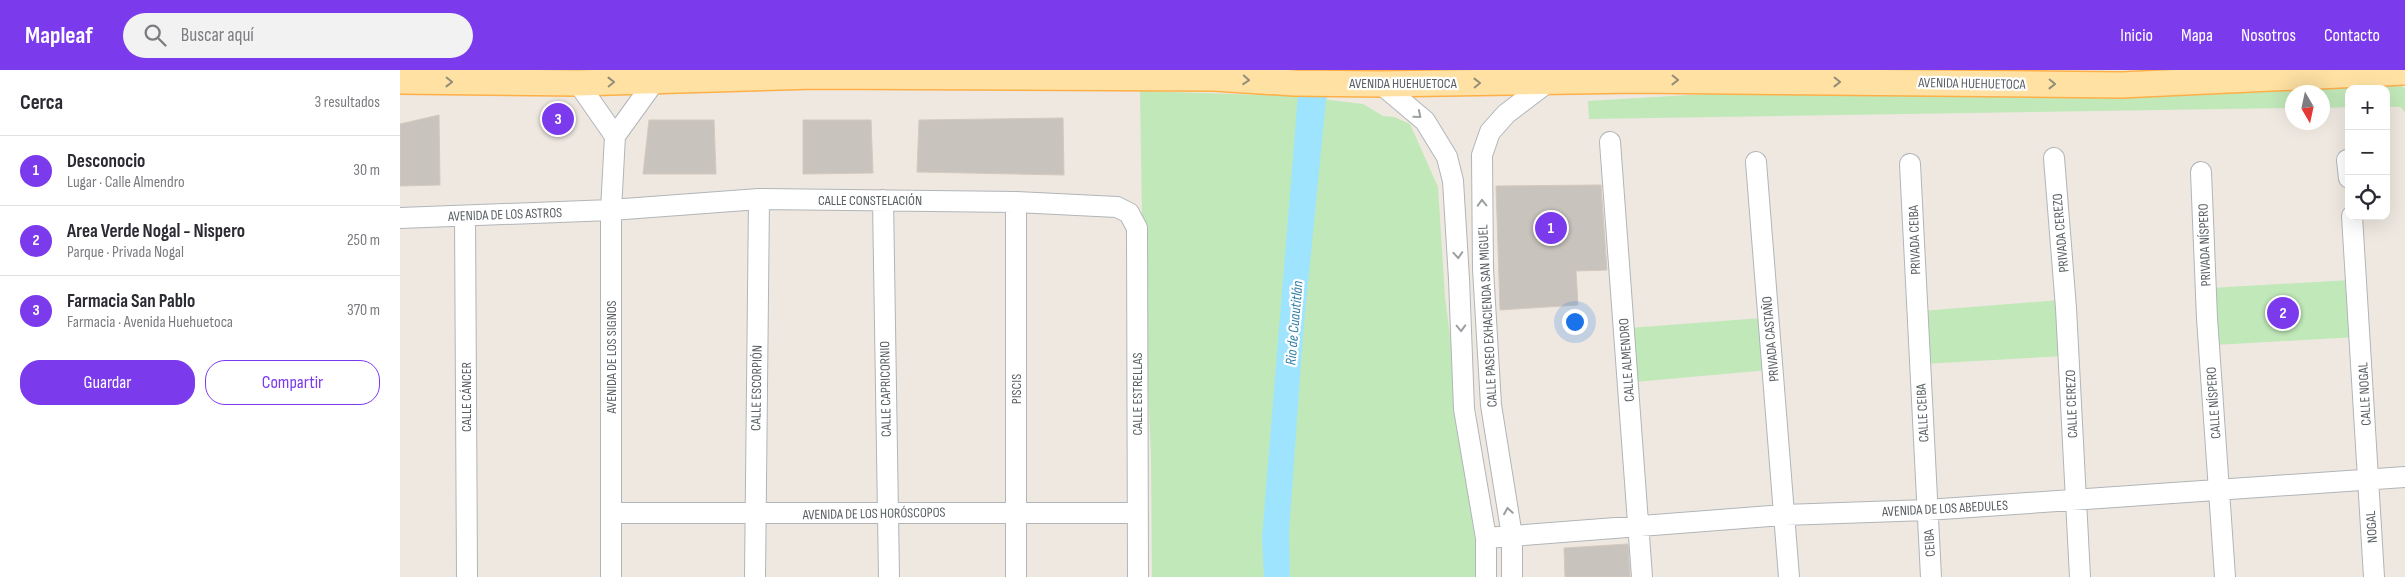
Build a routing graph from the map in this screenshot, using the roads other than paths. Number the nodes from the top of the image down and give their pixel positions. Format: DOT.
graph roads {
  1 [pos="812,73"];
  2 [pos="2333,73"];
  3 [pos="2403,73"];
  4 [pos="1218,74"];
  5 [pos="1633,75"];
  6 [pos="400,81"];
  7 [pos="654,82"];
  8 [pos="1548,82"];
  9 [pos="578,83"];
  10 [pos="1381,84"];
  11 [pos="615,136"];
  12 [pos="1610,142"];
  13 [pos="2054,158"];
  14 [pos="1756,162"];
  15 [pos="1910,164"];
  16 [pos="2202,172"];
  17 [pos="759,200"];
  18 [pos="883,200"];
  19 [pos="1016,202"];
  20 [pos="610,210"];
  21 [pos="1129,213"];
  22 [pos="465,216"];
  23 [pos="400,218"];
  24 [pos="2352,220"];
  25 [pos="2066,308"];
  26 [pos="1917,317"];
  27 [pos="2206,318"];
  28 [pos="1491,405"];
  29 [pos="1464,410"];
  30 [pos="2405,477"];
  31 [pos="2368,478"];
  32 [pos="2220,489"];
  33 [pos="2075,499"];
  34 [pos="1927,510"];
  35 [pos="1015,512"];
  36 [pos="611,513"];
  37 [pos="887,513"];
  38 [pos="1136,513"];
  39 [pos="754,514"];
  40 [pos="1784,516"];
  41 [pos="1639,526"];
  42 [pos="1512,536"];
  43 [pos="1486,538"];
  44 [pos="467,577"];
  45 [pos="611,577"];
  46 [pos="754,577"];
  47 [pos="889,577"];
  48 [pos="1016,577"];
  49 [pos="1138,577"];
  50 [pos="1486,577"];
  51 [pos="1512,577"];
  52 [pos="1642,577"];
  53 [pos="1789,577"];
  54 [pos="1932,577"];
  55 [pos="2080,577"];
  56 [pos="2225,577"];
  57 [pos="2374,577"];
  1 -- 4 [label="main road, AVENIDA HUEHUETOCA"];
  1 -- 7 [label="main road, AVENIDA HUEHUETOCA"];
  2 -- 3 [label="main road, AVENIDA HUEHUETOCA"];
  5 -- 2 [label="main road, AVENIDA HUEHUETOCA, one-way"];
  4 -- 10 [label="main road, AVENIDA HUEHUETOCA, one-way"];
  5 -- 8 [label="main road, AVENIDA HUEHUETOCA"];
  6 -- 9 [label="main road, AVENIDA HUEHUETOCA, one-way"];
  9 -- 7 [label="main road, AVENIDA HUEHUETOCA, one-way"];
  7 -- 11 [label="street"];
  10 -- 8 [label="main road, AVENIDA HUEHUETOCA, one-way"];
  28 -- 8 [label="street, CALLE PASEO EXHACIENDA SAN MIGUEL, one-way"];
  9 -- 11 [label="street"];
  10 -- 29 [label="street, CALLE PASEO EXHACIENDA SAN MIGUEL, one-way"];
  11 -- 20 [label="street, AVENIDA DE LOS SIGNOS"];
  12 -- 41 [label="street, CALLE ALMENDRO"];
  13 -- 25 [label="street, PRIVADA CEREZO"];
  14 -- 40 [label="street, PRIVADA CASTAÑO"];
  15 -- 26 [label="street, PRIVADA CEIBA"];
  16 -- 27 [label="street, PRIVADA NÍSPERO"];
  17 -- 18 [label="street, CALLE CONSTELACIÓN"];
  17 -- 20 [label="street, CALLE CONSTELACIÓN"];
  17 -- 39 [label="street, CALLE ESCORPIÓN"];
  18 -- 19 [label="street, CALLE CONSTELACIÓN"];
  18 -- 37 [label="street, CALLE CAPRICORNIO"];
  19 -- 21 [label="street, CALLE CONSTELACIÓN"];
  19 -- 35 [label="street, PISCIS"];
  20 -- 22 [label="street, AVENIDA DE LOS ASTROS"];
  20 -- 36 [label="street, AVENIDA DE LOS SIGNOS"];
  21 -- 38 [label="street, CALLE ESTRELLAS"];
  22 -- 23 [label="street, AVENIDA DE LOS ASTROS"];
  22 -- 44 [label="street, CALLE CÁNCER"];
  24 -- 31 [label="street, CALLE NOGAL"];
  25 -- 33 [label="street, CALLE CEREZO"];
  26 -- 34 [label="street, CALLE CEIBA"];
  27 -- 32 [label="street, CALLE NÍSPERO"];
  28 -- 29 [label="street"];
  42 -- 28 [label="street, CALLE PASEO EXHACIENDA SAN MIGUEL, one-way"];
  29 -- 43 [label="street, CALLE PASEO EXHACIENDA SAN MIGUEL"];
  30 -- 31 [label="street, AVENIDA DE LOS ABEDULES"];
  31 -- 32 [label="street, AVENIDA DE LOS ABEDULES"];
  31 -- 57 [label="street, NOGAL"];
  32 -- 33 [label="street, AVENIDA DE LOS ABEDULES"];
  32 -- 56 [label="street, CALLE NÍSPERO"];
  33 -- 34 [label="street, AVENIDA DE LOS ABEDULES"];
  33 -- 55 [label="street, CALLE CEREZO"];
  34 -- 40 [label="street, AVENIDA DE LOS ABEDULES"];
  34 -- 54 [label="street, CEIBA"];
  35 -- 37 [label="street, AVENIDA DE LOS HORÓSCOPOS"];
  35 -- 38 [label="street, AVENIDA DE LOS HORÓSCOPOS"];
  35 -- 48 [label="street, PISCIS"];
  36 -- 39 [label="street, AVENIDA DE LOS HORÓSCOPOS"];
  36 -- 45 [label="street, AVENIDA DE LOS SIGNOS"];
  37 -- 39 [label="street, AVENIDA DE LOS HORÓSCOPOS"];
  37 -- 47 [label="street, CALLE CAPRICORNIO"];
  38 -- 49 [label="street, CALLE ESTRELLAS"];
  39 -- 46 [label="street, CALLE ESCORPIÓN"];
  40 -- 41 [label="street, AVENIDA DE LOS ABEDULES"];
  40 -- 53 [label="street, PRIVADA CASTAÑO"];
  41 -- 42 [label="street, AVENIDA DE LOS ABEDULES"];
  41 -- 52 [label="street, CALLE ALMENDRO"];
  42 -- 43 [label="street, AVENIDA DE LOS ABEDULES"];
  42 -- 51 [label="street, CALLE PASEO EXHACIENDA SAN MIGUEL"];
  43 -- 50 [label="street, CALLE PASEO EXHACIENDA SAN MIGUEL"];
}
